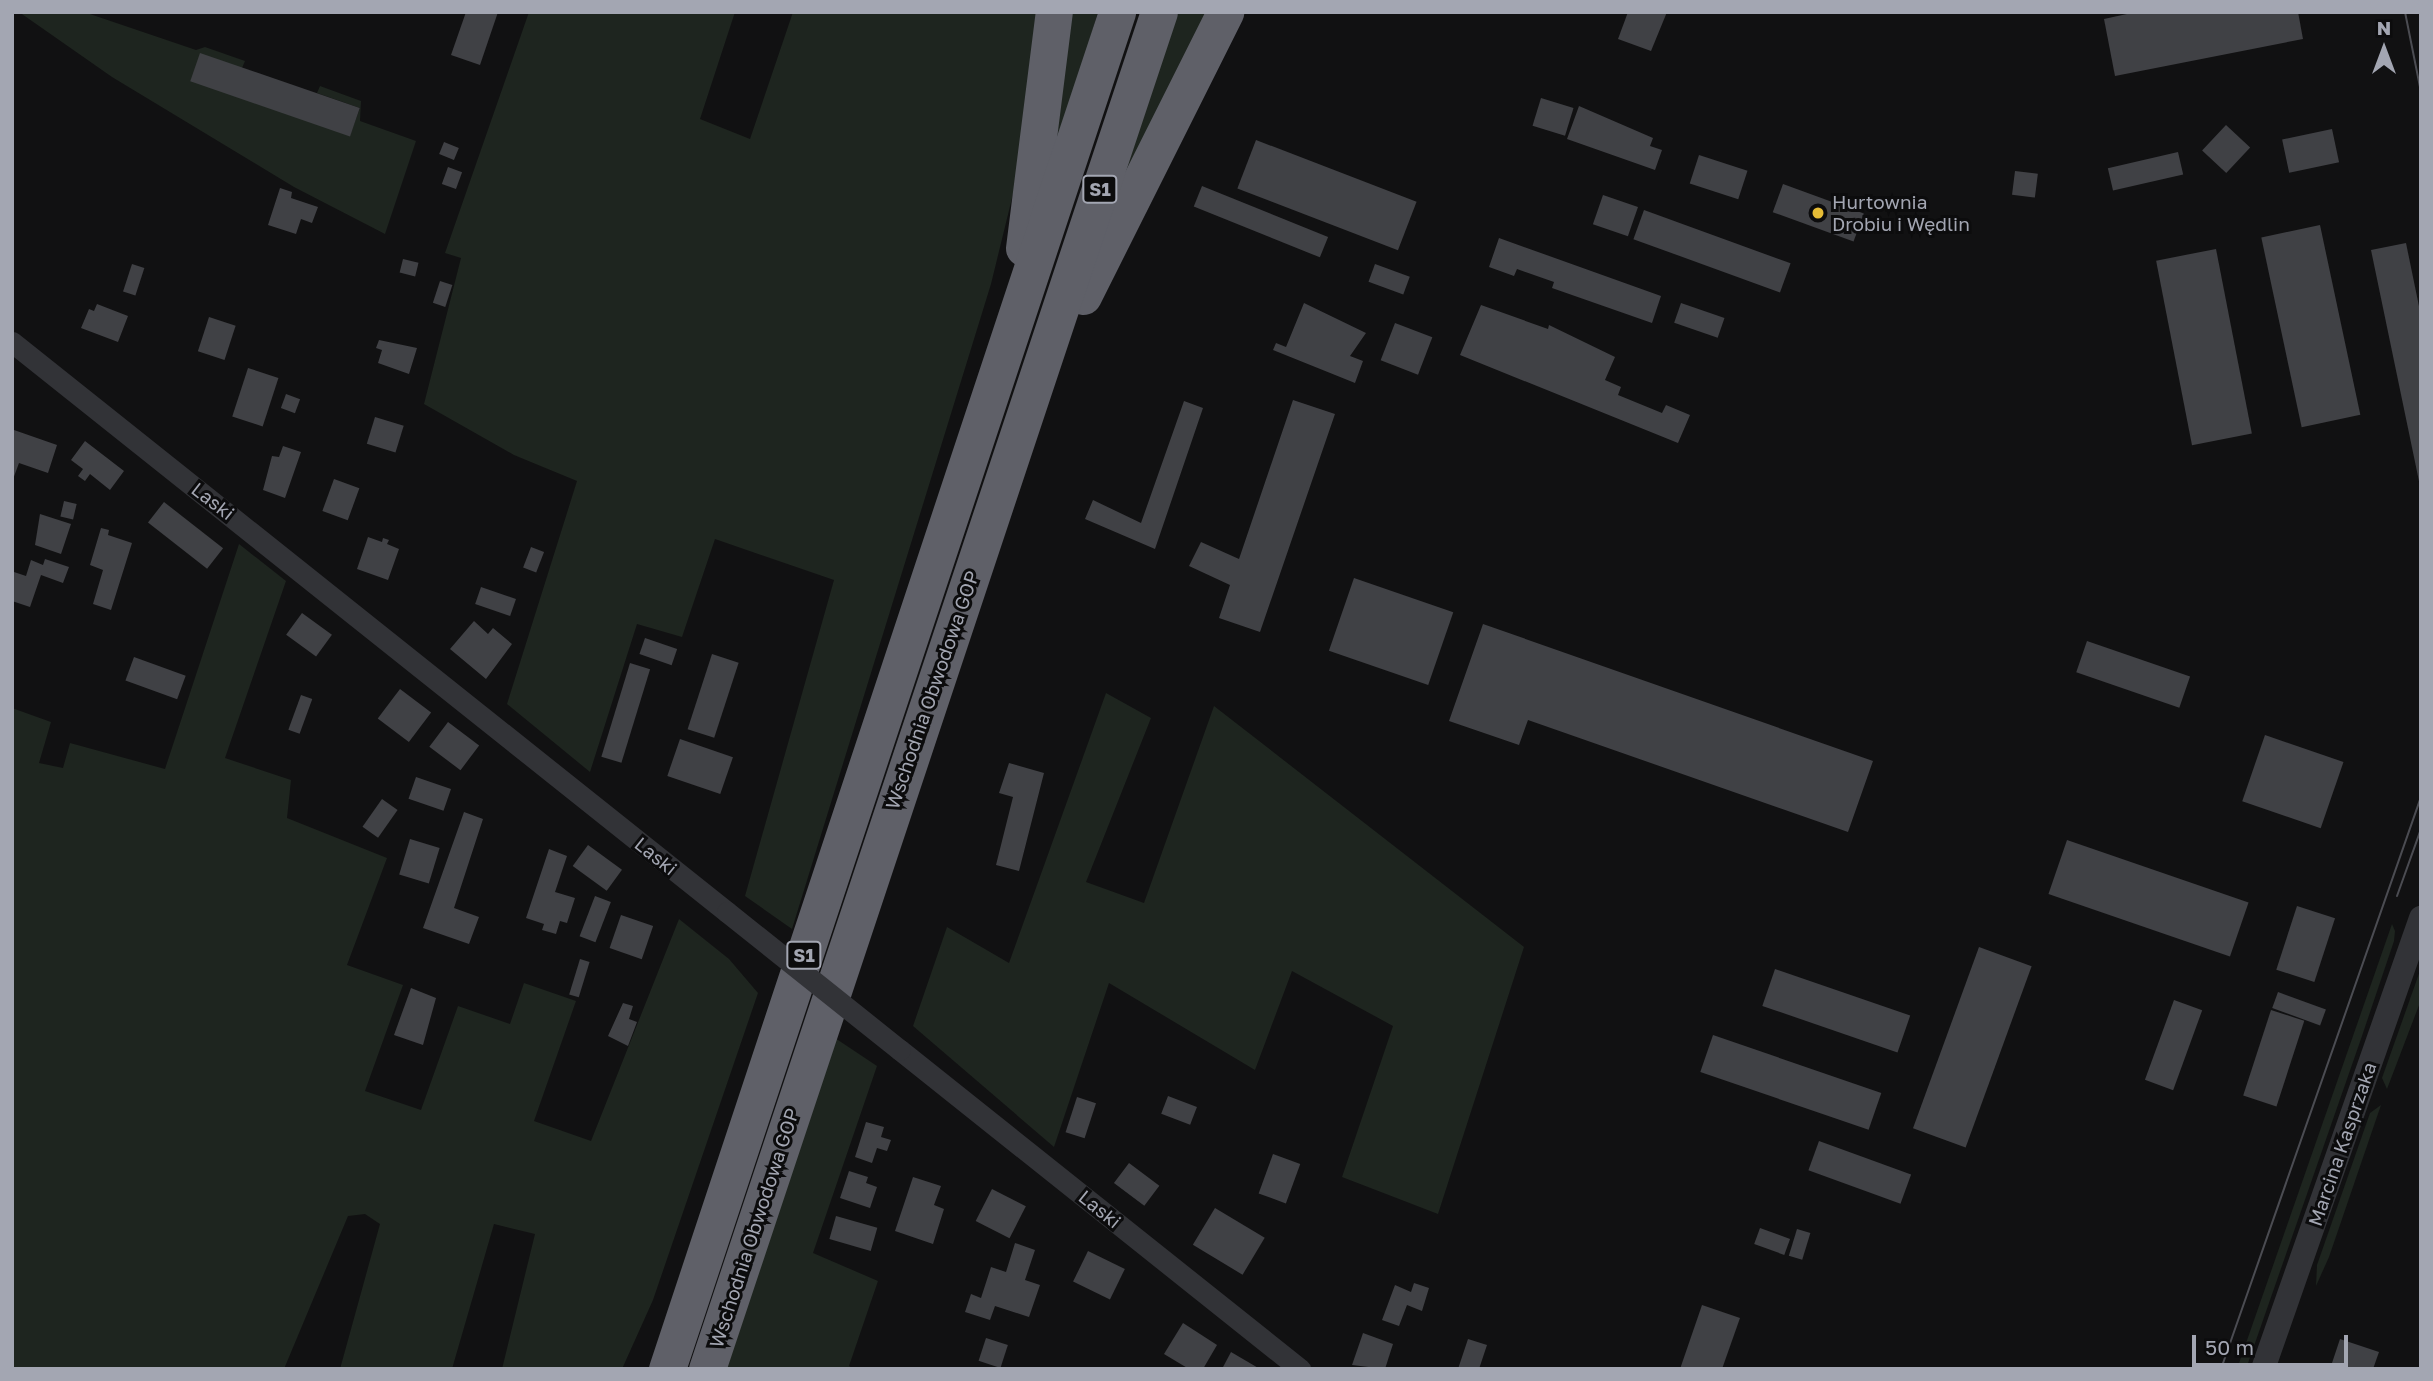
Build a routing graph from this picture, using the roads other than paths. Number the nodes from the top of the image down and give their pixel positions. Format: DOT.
graph roads {
  1 [pos="1054,12"];
  2 [pos="1117,12"];
  3 [pos="1159,12"];
  4 [pos="1226,12"];
  5 [pos="1025,291"];
  6 [pos="12,342"];
  7 [pos="1041,366"];
  8 [pos="2421,918"];
  9 [pos="667,1369"];
  10 [pos="707,1369"];
  11 [pos="1300,1369"];
  12 [pos="2263,1369"];
  1 -- 5 [label="highway"];
  2 -- 5 [label="highway, Wschodnia Obwodowa GOP / S1"];
  3 -- 7 [label="highway, Wschodnia Obwodowa GOP / S1"];
  4 -- 7 [label="highway"];
  5 -- 9 [label="highway, Wschodnia Obwodowa GOP / S1"];
  6 -- 11 [label="street, Laski, bridge"];
  7 -- 10 [label="highway, Wschodnia Obwodowa GOP / S1"];
  8 -- 12 [label="street, Marcina Kasprzaka"];
}
